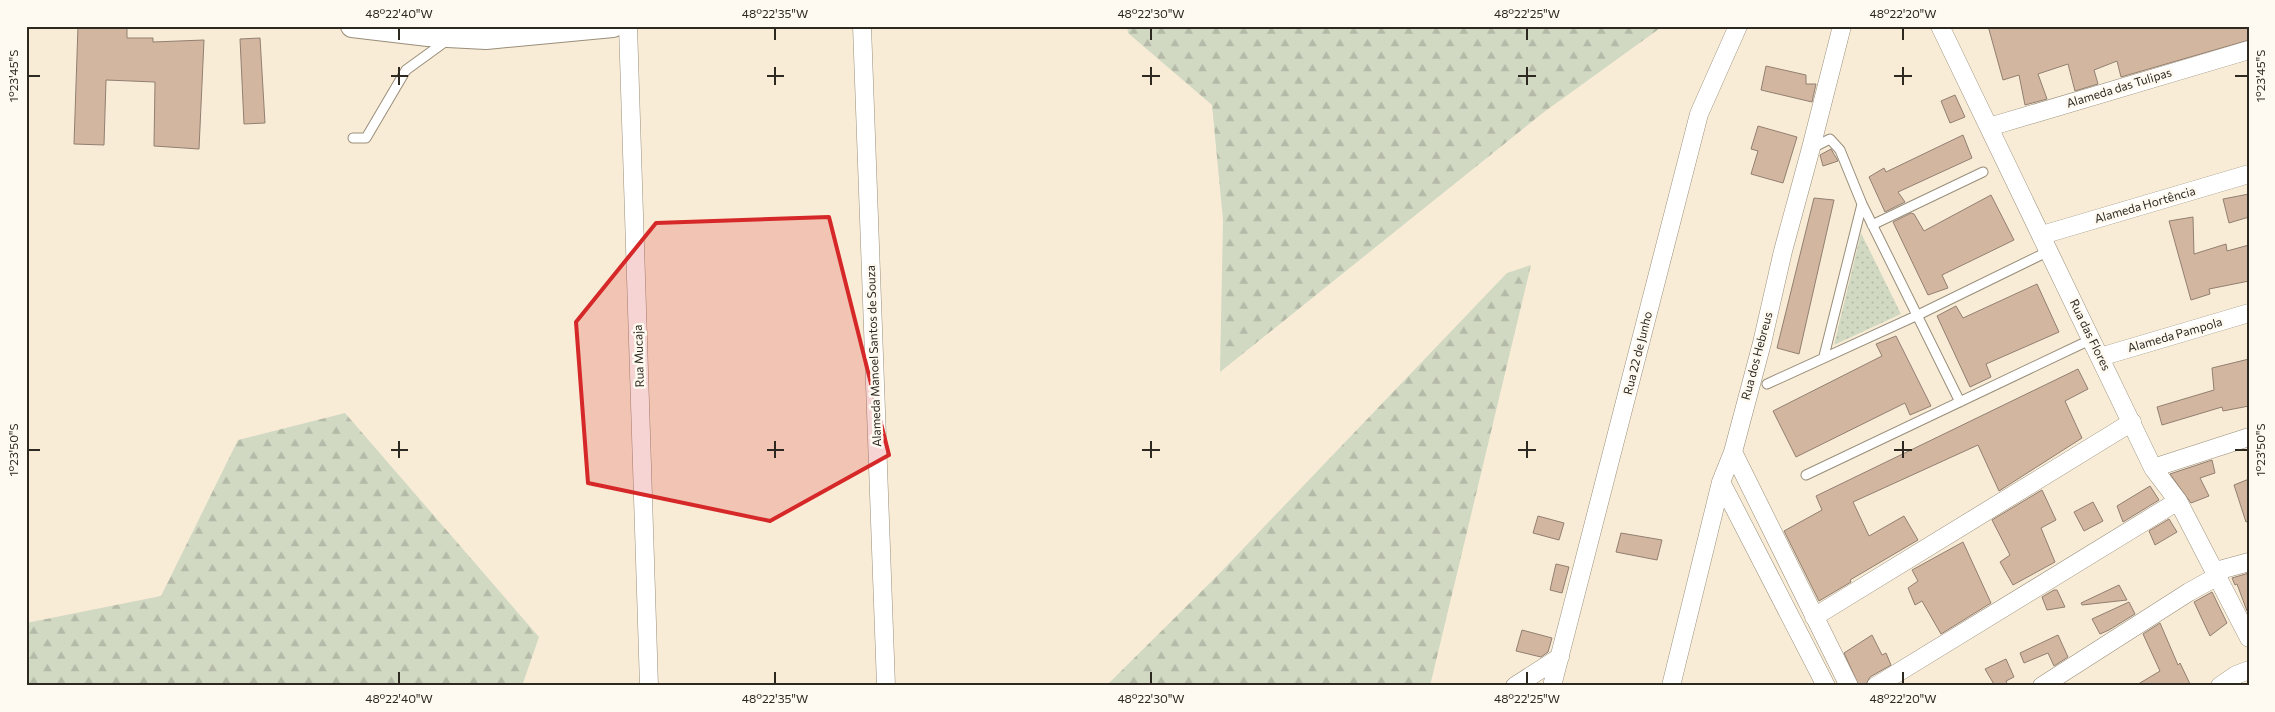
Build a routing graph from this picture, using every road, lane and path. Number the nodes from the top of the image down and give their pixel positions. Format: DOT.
graph roads {
  1 [pos="352,26"];
  2 [pos="614,26"];
  3 [pos="628,26"];
  4 [pos="862,26"];
  5 [pos="1738,26"];
  6 [pos="1842,26"];
  7 [pos="1940,26"];
  8 [pos="405,30"];
  9 [pos="452,36"];
  10 [pos="2249,50"];
  11 [pos="1989,127"];
  12 [pos="354,138"];
  13 [pos="1812,148"];
  14 [pos="1983,172"];
  15 [pos="2249,174"];
  16 [pos="1862,204"];
  17 [pos="1872,225"];
  18 [pos="2042,235"];
  19 [pos="2049,251"];
  20 [pos="2249,314"];
  21 [pos="1918,315"];
  22 [pos="2092,339"];
  23 [pos="1824,356"];
  24 [pos="2100,357"];
  25 [pos="1767,384"];
  26 [pos="1960,402"];
  27 [pos="2132,422"];
  28 [pos="2249,437"];
  29 [pos="1733,452"];
  30 [pos="2153,468"];
  31 [pos="1806,475"];
  32 [pos="1721,482"];
  33 [pos="2178,501"];
  34 [pos="2249,562"];
  35 [pos="2217,574"];
  36 [pos="1814,617"];
  37 [pos="2249,638"];
  38 [pos="1560,657"];
  39 [pos="2249,670"];
  40 [pos="649,686"];
  41 [pos="886,686"];
  42 [pos="1516,686"];
  43 [pos="1552,686"];
  44 [pos="1671,686"];
  45 [pos="1826,686"];
  46 [pos="1848,686"];
  47 [pos="1876,686"];
  48 [pos="2042,686"];
  49 [pos="2220,686"];
  1 -- 8 [label="street"];
  2 -- 9 [label="street"];
  3 -- 40 [label="street, Rua Mucaja"];
  4 -- 41 [label="street, Alameda Manoel Santos de Souza"];
  5 -- 38 [label="street, Rua 22 de Junho"];
  6 -- 13 [label="street, Rua dos Hebreus"];
  7 -- 11 [label="street, Rua das Flores"];
  8 -- 9 [label="street"];
  9 -- 12 [label="lane"];
  10 -- 11 [label="street, Alameda das Tulipas"];
  11 -- 18 [label="street, Rua das Flores"];
  13 -- 16 [label="lane"];
  13 -- 29 [label="street, Rua dos Hebreus"];
  14 -- 17 [label="lane"];
  15 -- 18 [label="street, Alameda Hortência"];
  16 -- 17 [label="lane"];
  16 -- 23 [label="lane"];
  17 -- 21 [label="lane"];
  18 -- 19 [label="street, Rua das Flores"];
  19 -- 21 [label="lane"];
  19 -- 22 [label="street, Rua das Flores"];
  20 -- 24 [label="street, Alameda Pampola"];
  21 -- 23 [label="lane"];
  21 -- 26 [label="lane"];
  22 -- 24 [label="street, Rua das Flores"];
  22 -- 26 [label="lane"];
  23 -- 25 [label="lane"];
  24 -- 27 [label="street, Rua das Flores"];
  26 -- 31 [label="lane"];
  27 -- 30 [label="street, Rua das Flores"];
  27 -- 36 [label="street"];
  28 -- 30 [label="street"];
  29 -- 32 [label="street, Rua dos Hebreus"];
  29 -- 36 [label="street"];
  30 -- 33 [label="street, Rua das Flores"];
  32 -- 44 [label="street, Rua dos Hebreus"];
  32 -- 45 [label="street"];
  33 -- 35 [label="street, Rua das Flores"];
  33 -- 47 [label="street"];
  34 -- 35 [label="street"];
  35 -- 37 [label="street, Rua das Flores"];
  35 -- 48 [label="street"];
  36 -- 46 [label="street"];
  38 -- 42 [label="street"];
  38 -- 43 [label="street, Rua 22 de Junho"];
  39 -- 49 [label="street"];
}
